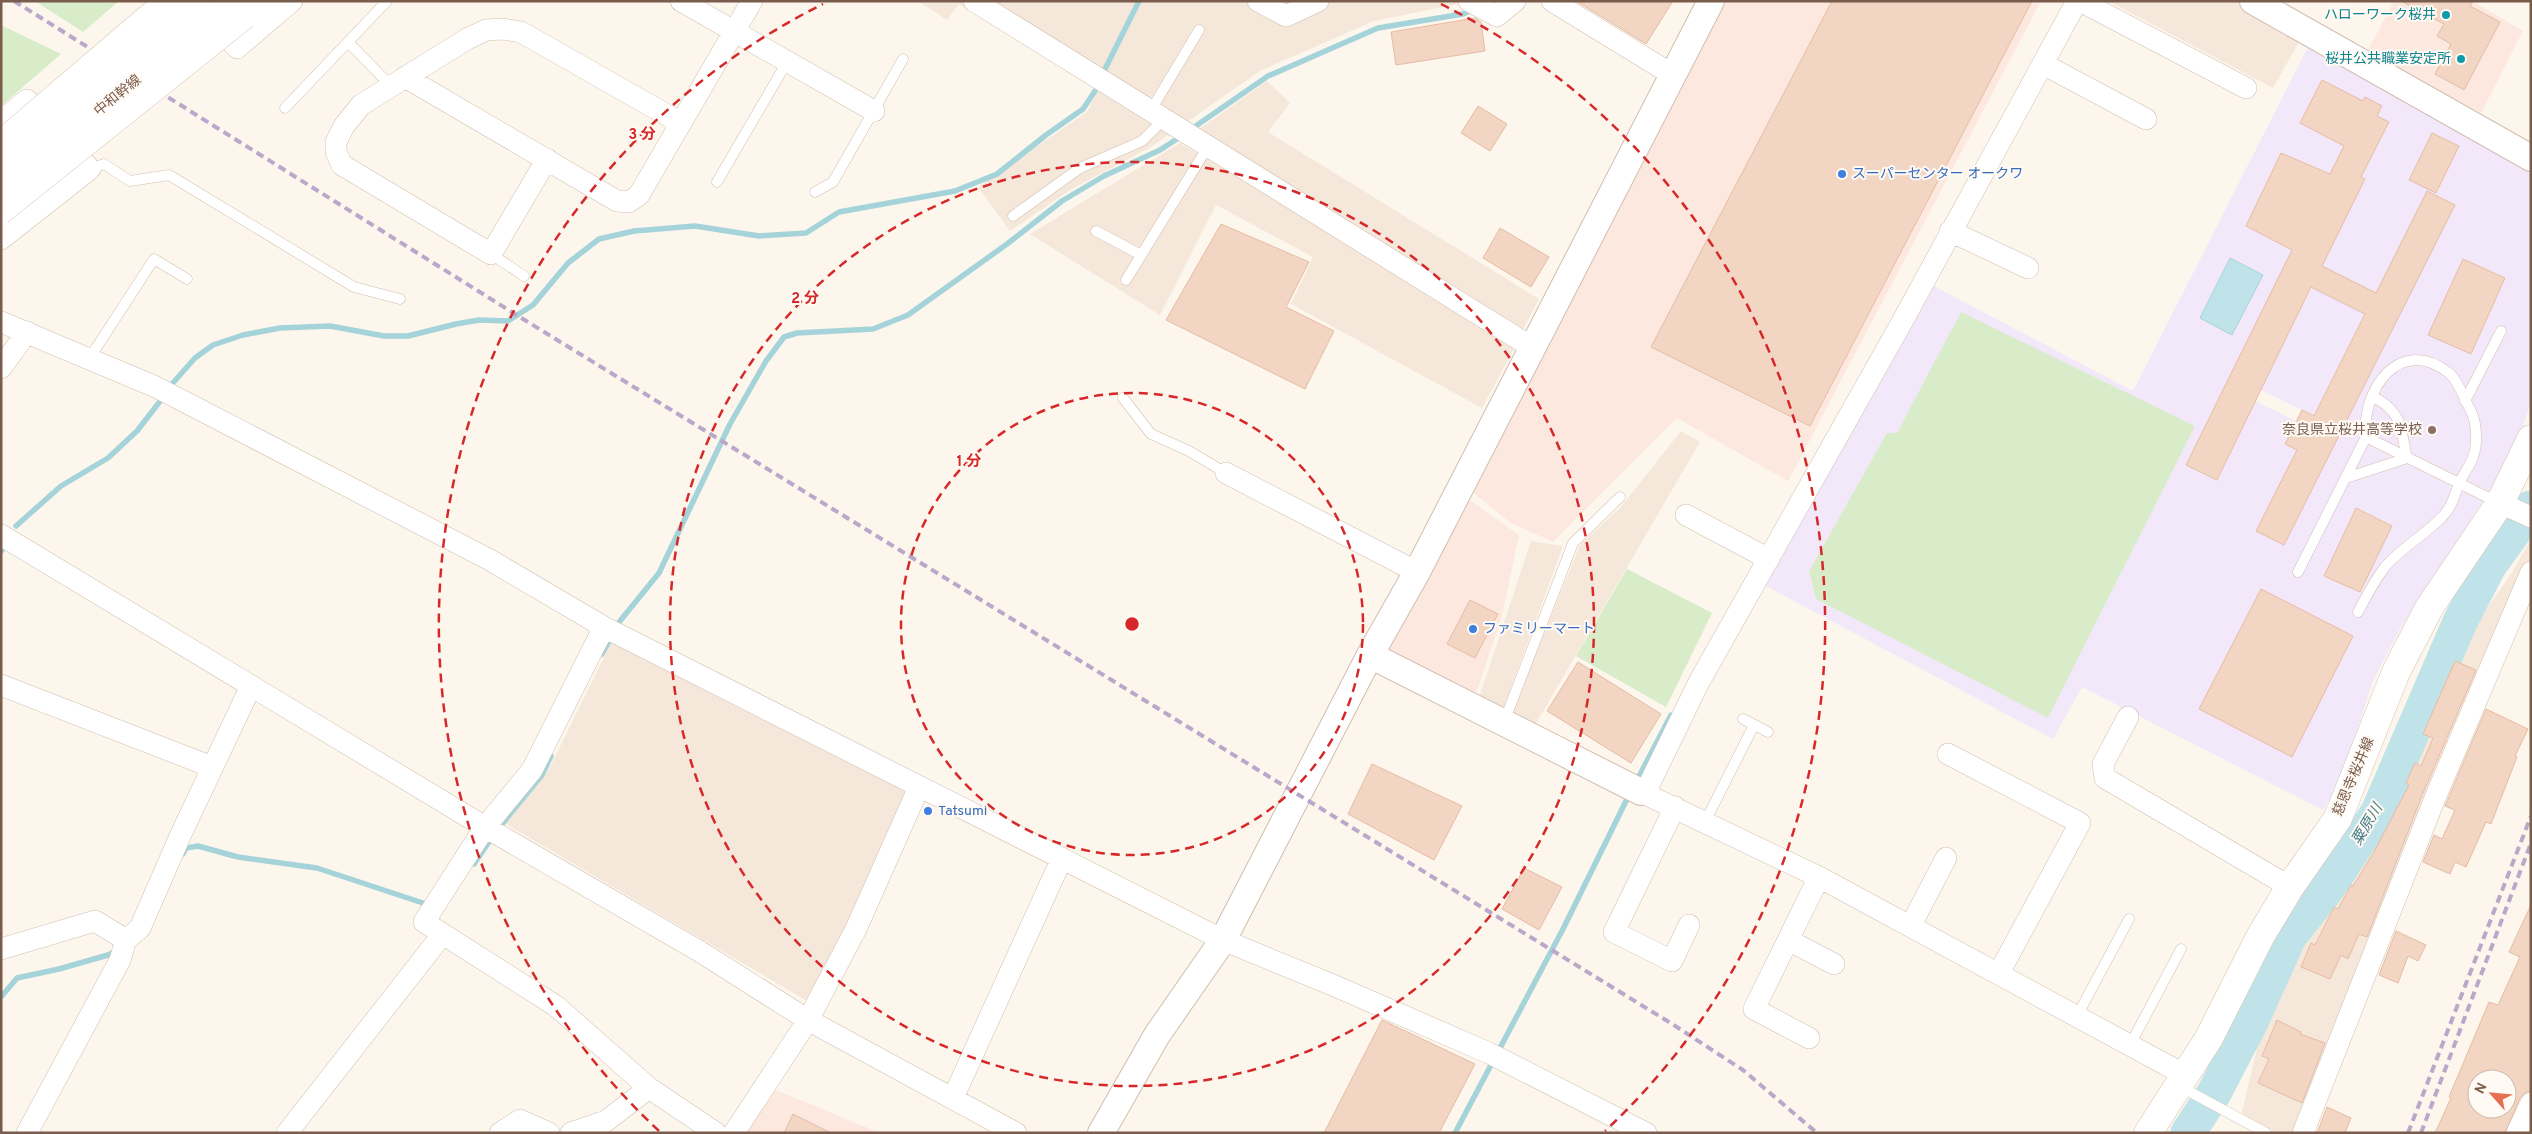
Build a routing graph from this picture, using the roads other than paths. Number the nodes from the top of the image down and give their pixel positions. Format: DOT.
graph roads {
  1 [pos="164,1"];
  2 [pos="196,1"];
  3 [pos="267,1"];
  4 [pos="292,1"];
  5 [pos="387,1"];
  6 [pos="681,1"];
  7 [pos="752,1"];
  8 [pos="974,1"];
  9 [pos="1258,1"];
  10 [pos="1318,1"];
  11 [pos="1515,1"];
  12 [pos="1552,1"];
  13 [pos="1711,1"];
  14 [pos="2077,1"];
  15 [pos="2080,1"];
  16 [pos="2253,1"];
  17 [pos="1475,5"];
  18 [pos="1001,8"];
  19 [pos="240,10"];
  20 [pos="1199,30"];
  21 [pos="734,32"];
  22 [pos="348,42"];
  23 [pos="903,59"];
  24 [pos="787,62"];
  25 [pos="2043,64"];
  26 [pos="1673,75"];
  27 [pos="398,81"];
  28 [pos="2246,88"];
  29 [pos="285,108"];
  30 [pos="874,111"];
  31 [pos="2146,119"];
  32 [pos="1,121"];
  33 [pos="680,123"];
  34 [pos="1171,124"];
  35 [pos="1,140"];
  36 [pos="1207,148"];
  37 [pos="1,158"];
  38 [pos="2531,158"];
  39 [pos="547,159"];
  40 [pos="90,169"];
  41 [pos="717,182"];
  42 [pos="1,190"];
  43 [pos="815,192"];
  44 [pos="1,214"];
  45 [pos="1013,216"];
  46 [pos="1096,231"];
  47 [pos="1950,231"];
  48 [pos="1,239"];
  49 [pos="491,254"];
  50 [pos="1141,255"];
  51 [pos="2028,268"];
  52 [pos="524,276"];
  53 [pos="187,279"];
  54 [pos="1126,280"];
  55 [pos="400,299"];
  56 [pos="1,322"];
  57 [pos="2501,331"];
  58 [pos="28,332"];
  59 [pos="1533,348"];
  60 [pos="88,359"];
  61 [pos="1,368"];
  62 [pos="2372,396"];
  63 [pos="1123,398"];
  64 [pos="2465,402"];
  65 [pos="2366,438"];
  66 [pos="2531,439"];
  67 [pos="2407,458"];
  68 [pos="1226,473"];
  69 [pos="2346,478"];
  70 [pos="2459,483"];
  71 [pos="1620,497"];
  72 [pos="2514,510"];
  73 [pos="1686,515"];
  74 [pos="1,534"];
  75 [pos="1762,555"];
  76 [pos="1417,572"];
  77 [pos="2298,572"];
  78 [pos="2531,572"];
  79 [pos="2358,612"];
  80 [pos="604,627"];
  81 [pos="1370,655"];
  82 [pos="1,685"];
  83 [pos="251,686"];
  84 [pos="2128,717"];
  85 [pos="1743,719"];
  86 [pos="1504,722"];
  87 [pos="1754,725"];
  88 [pos="1768,732"];
  89 [pos="1948,754"];
  90 [pos="212,767"];
  91 [pos="919,787"];
  92 [pos="1637,789"];
  93 [pos="1675,807"];
  94 [pos="1705,822"];
  95 [pos="485,827"];
  96 [pos="1062,858"];
  97 [pos="1946,858"];
  98 [pos="1819,877"];
  99 [pos="2290,887"];
  100 [pos="2129,919"];
  101 [pos="1910,925"];
  102 [pos="1689,926"];
  103 [pos="442,935"];
  104 [pos="1223,940"];
  105 [pos="1788,940"];
  106 [pos="1,949"];
  107 [pos="2181,949"];
  108 [pos="123,950"];
  109 [pos="1834,964"];
  110 [pos="2000,973"];
  111 [pos="2078,1016"];
  112 [pos="808,1020"];
  113 [pos="1810,1038"];
  114 [pos="2130,1045"];
  115 [pos="2185,1085"];
  116 [pos="649,1088"];
  117 [pos="953,1098"];
  118 [pos="2531,1103"];
  119 [pos="27,1133"];
  120 [pos="287,1133"];
  121 [pos="500,1133"];
  122 [pos="549,1133"];
  123 [pos="571,1133"];
  124 [pos="716,1133"];
  125 [pos="734,1133"];
  126 [pos="1016,1133"];
  127 [pos="1101,1133"];
  128 [pos="1646,1133"];
  129 [pos="2148,1133"];
  130 [pos="2266,1133"];
  131 [pos="2302,1133"];
  132 [pos="2517,1133"];
  1 -- 35 [label="street, bridge"];
  2 -- 4 [label="street"];
  2 -- 37 [label="main road, 中和幹線, bridge"];
  3 -- 19 [label="street"];
  5 -- 22 [label="lane"];
  6 -- 21 [label="street"];
  7 -- 21 [label="street"];
  8 -- 18 [label="street"];
  9 -- 10 [label="street"];
  11 -- 17 [label="street"];
  12 -- 26 [label="street"];
  13 -- 26 [label="street"];
  14 -- 25 [label="street"];
  15 -- 28 [label="street"];
  16 -- 38 [label="street"];
  18 -- 34 [label="street"];
  19 -- 42 [label="main road, 中和幹線, bridge"];
  19 -- 44 [label="street, bridge"];
  20 -- 34 [label="lane"];
  21 -- 24 [label="street"];
  21 -- 33 [label="street"];
  22 -- 27 [label="lane"];
  22 -- 29 [label="lane"];
  23 -- 30 [label="lane"];
  24 -- 30 [label="street"];
  24 -- 41 [label="lane"];
  25 -- 31 [label="street"];
  25 -- 47 [label="street"];
  26 -- 59 [label="street"];
  27 -- 33 [label="street"];
  27 -- 39 [label="street"];
  27 -- 49 [label="street"];
  30 -- 43 [label="lane"];
  32 -- 40 [label="street"];
  33 -- 39 [label="street"];
  34 -- 36 [label="street"];
  34 -- 45 [label="lane"];
  36 -- 50 [label="lane"];
  36 -- 59 [label="street"];
  39 -- 49 [label="street"];
  40 -- 48 [label="street"];
  40 -- 55 [label="lane"];
  46 -- 50 [label="lane"];
  47 -- 51 [label="street"];
  47 -- 75 [label="street"];
  49 -- 52 [label="lane"];
  50 -- 54 [label="lane"];
  53 -- 60 [label="lane"];
  56 -- 58 [label="street"];
  57 -- 64 [label="lane"];
  58 -- 60 [label="street"];
  58 -- 61 [label="street"];
  59 -- 76 [label="street"];
  60 -- 80 [label="street"];
  62 -- 64 [label="lane"];
  62 -- 65 [label="lane"];
  62 -- 67 [label="lane"];
  63 -- 68 [label="lane"];
  64 -- 70 [label="lane"];
  65 -- 67 [label="lane"];
  65 -- 69 [label="lane"];
  66 -- 72 [label="main road, 慈恩寺桜井線"];
  67 -- 69 [label="lane"];
  67 -- 70 [label="lane"];
  68 -- 76 [label="street"];
  69 -- 77 [label="lane"];
  70 -- 72 [label="lane"];
  70 -- 79 [label="lane"];
  71 -- 86 [label="lane"];
  72 -- 99 [label="main road, 慈恩寺桜井線"];
  73 -- 75 [label="street"];
  74 -- 83 [label="street"];
  75 -- 92 [label="street"];
  76 -- 81 [label="street"];
  78 -- 131 [label="street"];
  80 -- 91 [label="street"];
  80 -- 95 [label="street"];
  81 -- 86 [label="street"];
  81 -- 104 [label="street"];
  82 -- 90 [label="street"];
  83 -- 90 [label="street"];
  83 -- 95 [label="street"];
  84 -- 99 [label="street"];
  85 -- 87 [label="lane"];
  86 -- 92 [label="street"];
  87 -- 88 [label="lane"];
  87 -- 94 [label="lane"];
  89 -- 110 [label="street"];
  90 -- 108 [label="street"];
  91 -- 96 [label="street"];
  91 -- 112 [label="street"];
  92 -- 93 [label="street"];
  93 -- 94 [label="street"];
  93 -- 102 [label="street"];
  94 -- 98 [label="street"];
  95 -- 103 [label="street"];
  95 -- 112 [label="street"];
  96 -- 104 [label="street"];
  96 -- 117 [label="street"];
  97 -- 101 [label="street"];
  98 -- 101 [label="street"];
  98 -- 105 [label="street"];
  99 -- 115 [label="main road, 慈恩寺桜井線"];
  100 -- 111 [label="lane"];
  101 -- 110 [label="street"];
  103 -- 116 [label="street"];
  103 -- 120 [label="street"];
  104 -- 127 [label="street"];
  104 -- 128 [label="street"];
  105 -- 109 [label="street"];
  105 -- 113 [label="street"];
  106 -- 108 [label="street"];
  107 -- 114 [label="lane"];
  108 -- 119 [label="street"];
  110 -- 111 [label="street"];
  111 -- 114 [label="street"];
  112 -- 117 [label="street"];
  112 -- 125 [label="street"];
  114 -- 115 [label="street"];
  115 -- 129 [label="main road, 慈恩寺桜井線"];
  115 -- 130 [label="lane"];
  116 -- 123 [label="street"];
  116 -- 124 [label="street"];
  117 -- 126 [label="street"];
  118 -- 132 [label="street"];
  121 -- 122 [label="street"];
}
